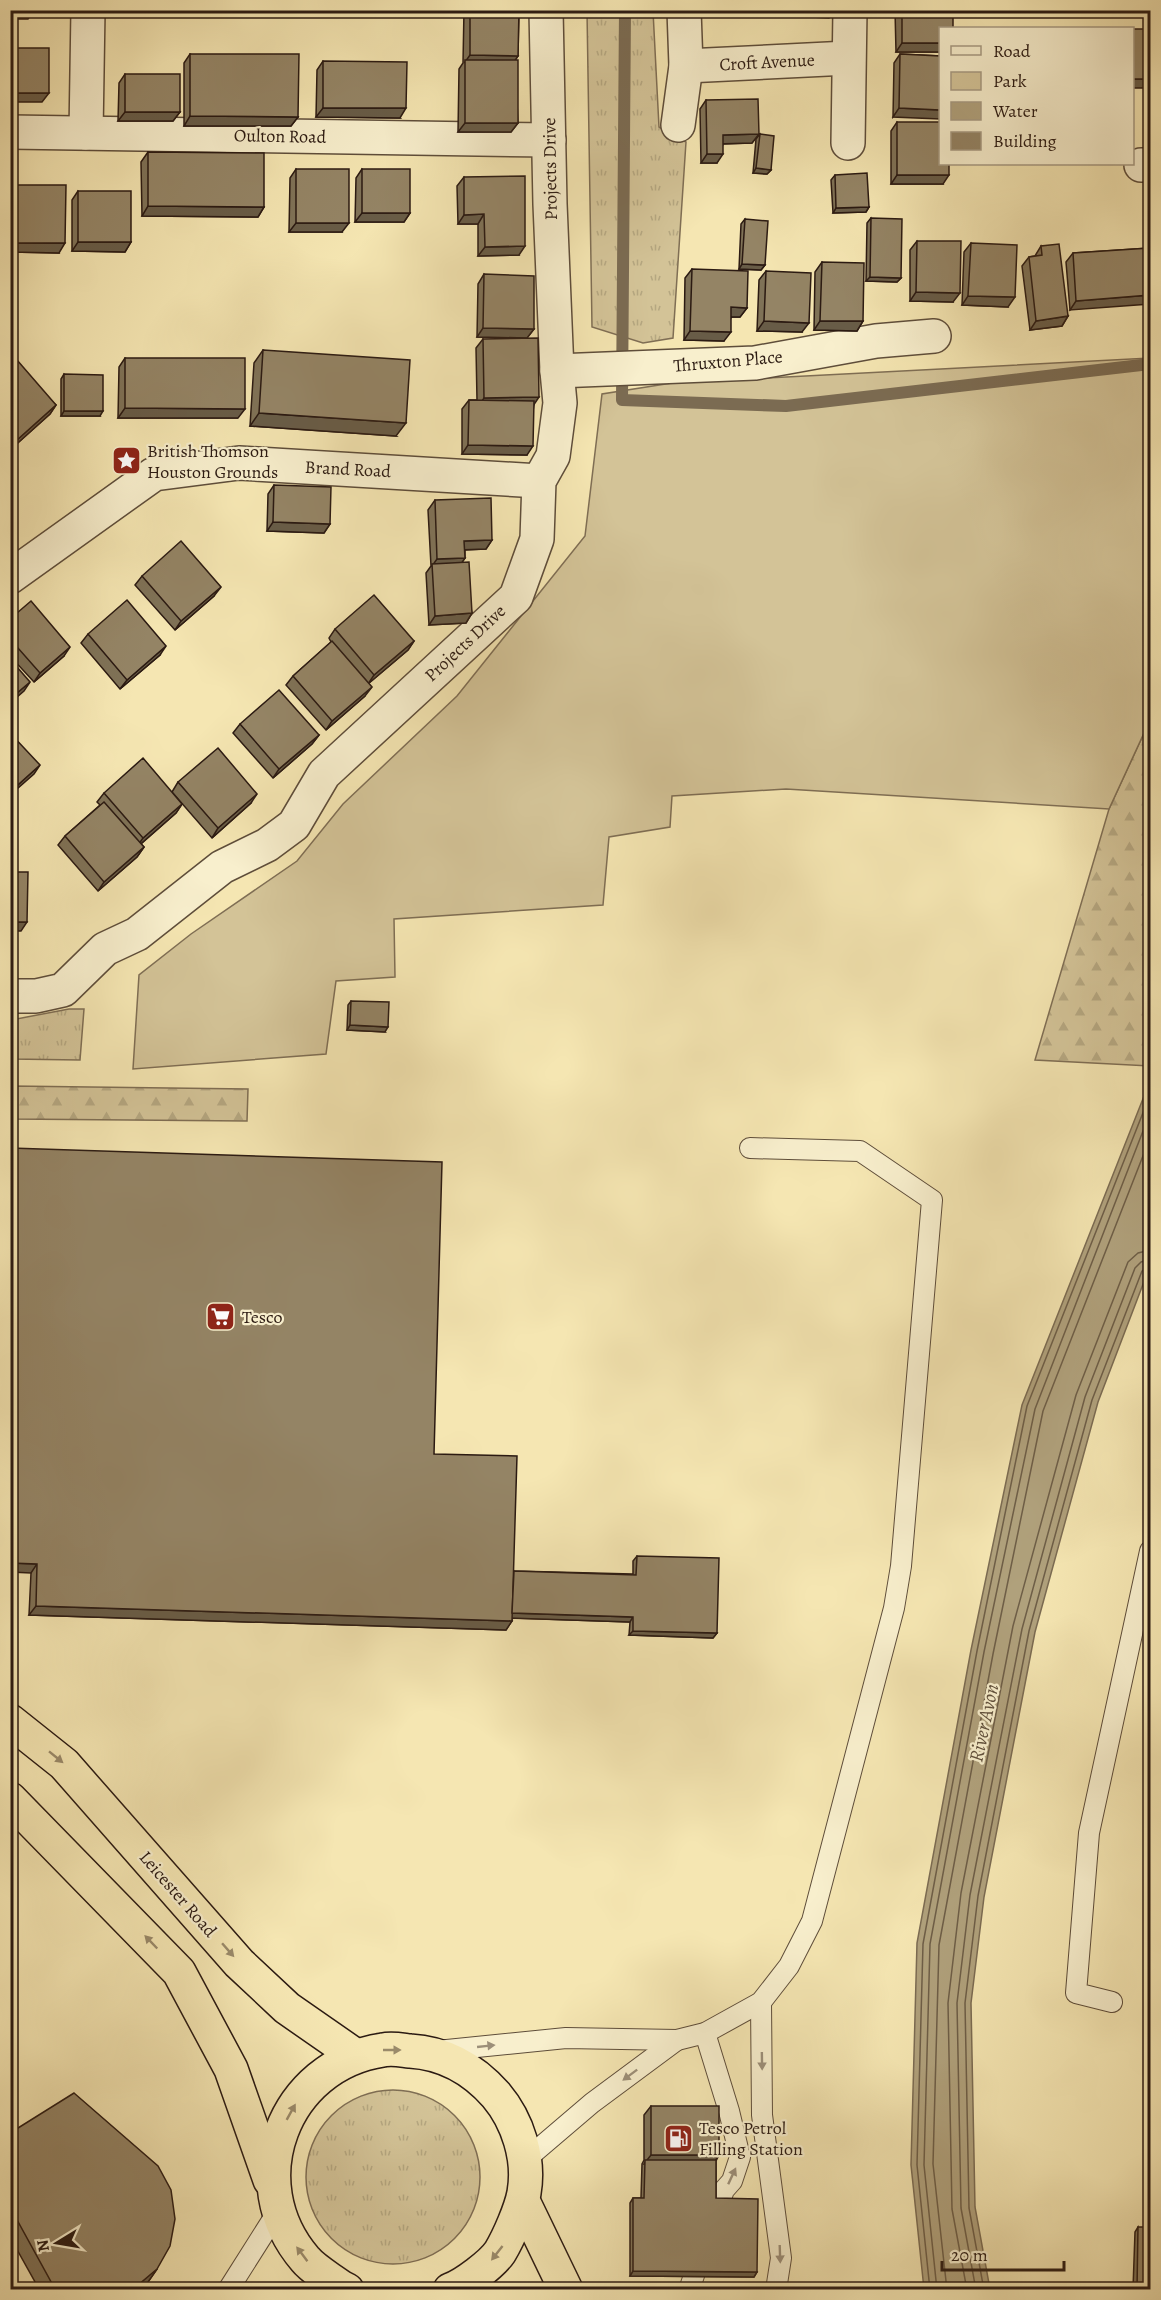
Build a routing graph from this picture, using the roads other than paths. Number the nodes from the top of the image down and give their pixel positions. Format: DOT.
graph roads {
  1 [pos="88,10"];
  2 [pos="546,10"];
  3 [pos="684,10"];
  4 [pos="850,10"];
  5 [pos="848,58"];
  6 [pos="686,66"];
  7 [pos="678,125"];
  8 [pos="10,132"];
  9 [pos="86,133"];
  10 [pos="549,140"];
  11 [pos="848,143"];
  12 [pos="934,336"];
  13 [pos="570,371"];
  14 [pos="539,481"];
  15 [pos="10,577"];
  16 [pos="10,996"];
  17 [pos="750,1149"];
  18 [pos="1150,1551"];
  19 [pos="10,1721"];
  20 [pos="10,1799"];
  21 [pos="761,2002"];
  22 [pos="1112,2002"];
  23 [pos="705,2033"];
  24 [pos="677,2040"];
  25 [pos="428,2052"];
  26 [pos="356,2056"];
  27 [pos="525,2161"];
  28 [pos="275,2200"];
  29 [pos="523,2201"];
  30 [pos="228,2289"];
  31 [pos="347,2289"];
  32 [pos="450,2289"];
  33 [pos="566,2289"];
  34 [pos="690,2289"];
  35 [pos="776,2289"];
  1 -- 9 [label="street"];
  2 -- 10 [label="street, Projects Drive"];
  3 -- 6 [label="street"];
  4 -- 5 [label="street"];
  5 -- 6 [label="street, Croft Avenue"];
  5 -- 11 [label="street"];
  6 -- 7 [label="street"];
  8 -- 9 [label="street, Oulton Road"];
  9 -- 10 [label="street, Oulton Road"];
  10 -- 13 [label="street, Projects Drive"];
  12 -- 13 [label="street, Thruxton Place"];
  13 -- 14 [label="street, Projects Drive"];
  14 -- 15 [label="street, Brand Road"];
  14 -- 16 [label="street, Projects Drive"];
  17 -- 21 [label="lane"];
  18 -- 22 [label="lane"];
  19 -- 26 [label="highway, Leicester Road, one-way"];
  28 -- 20 [label="highway, one-way"];
  21 -- 23 [label="lane"];
  21 -- 35 [label="lane, one-way"];
  23 -- 24 [label="lane"];
  34 -- 23 [label="lane, one-way"];
  25 -- 24 [label="lane, one-way"];
  24 -- 27 [label="lane, one-way"];
  26 -- 25 [label="highway, one-way"];
  25 -- 27 [label="highway"];
  28 -- 26 [label="highway, one-way"];
  27 -- 29 [label="highway"];
  28 -- 30 [label="lane"];
  31 -- 28 [label="highway, one-way"];
  29 -- 32 [label="highway, one-way"];
  29 -- 33 [label="highway"];
}
